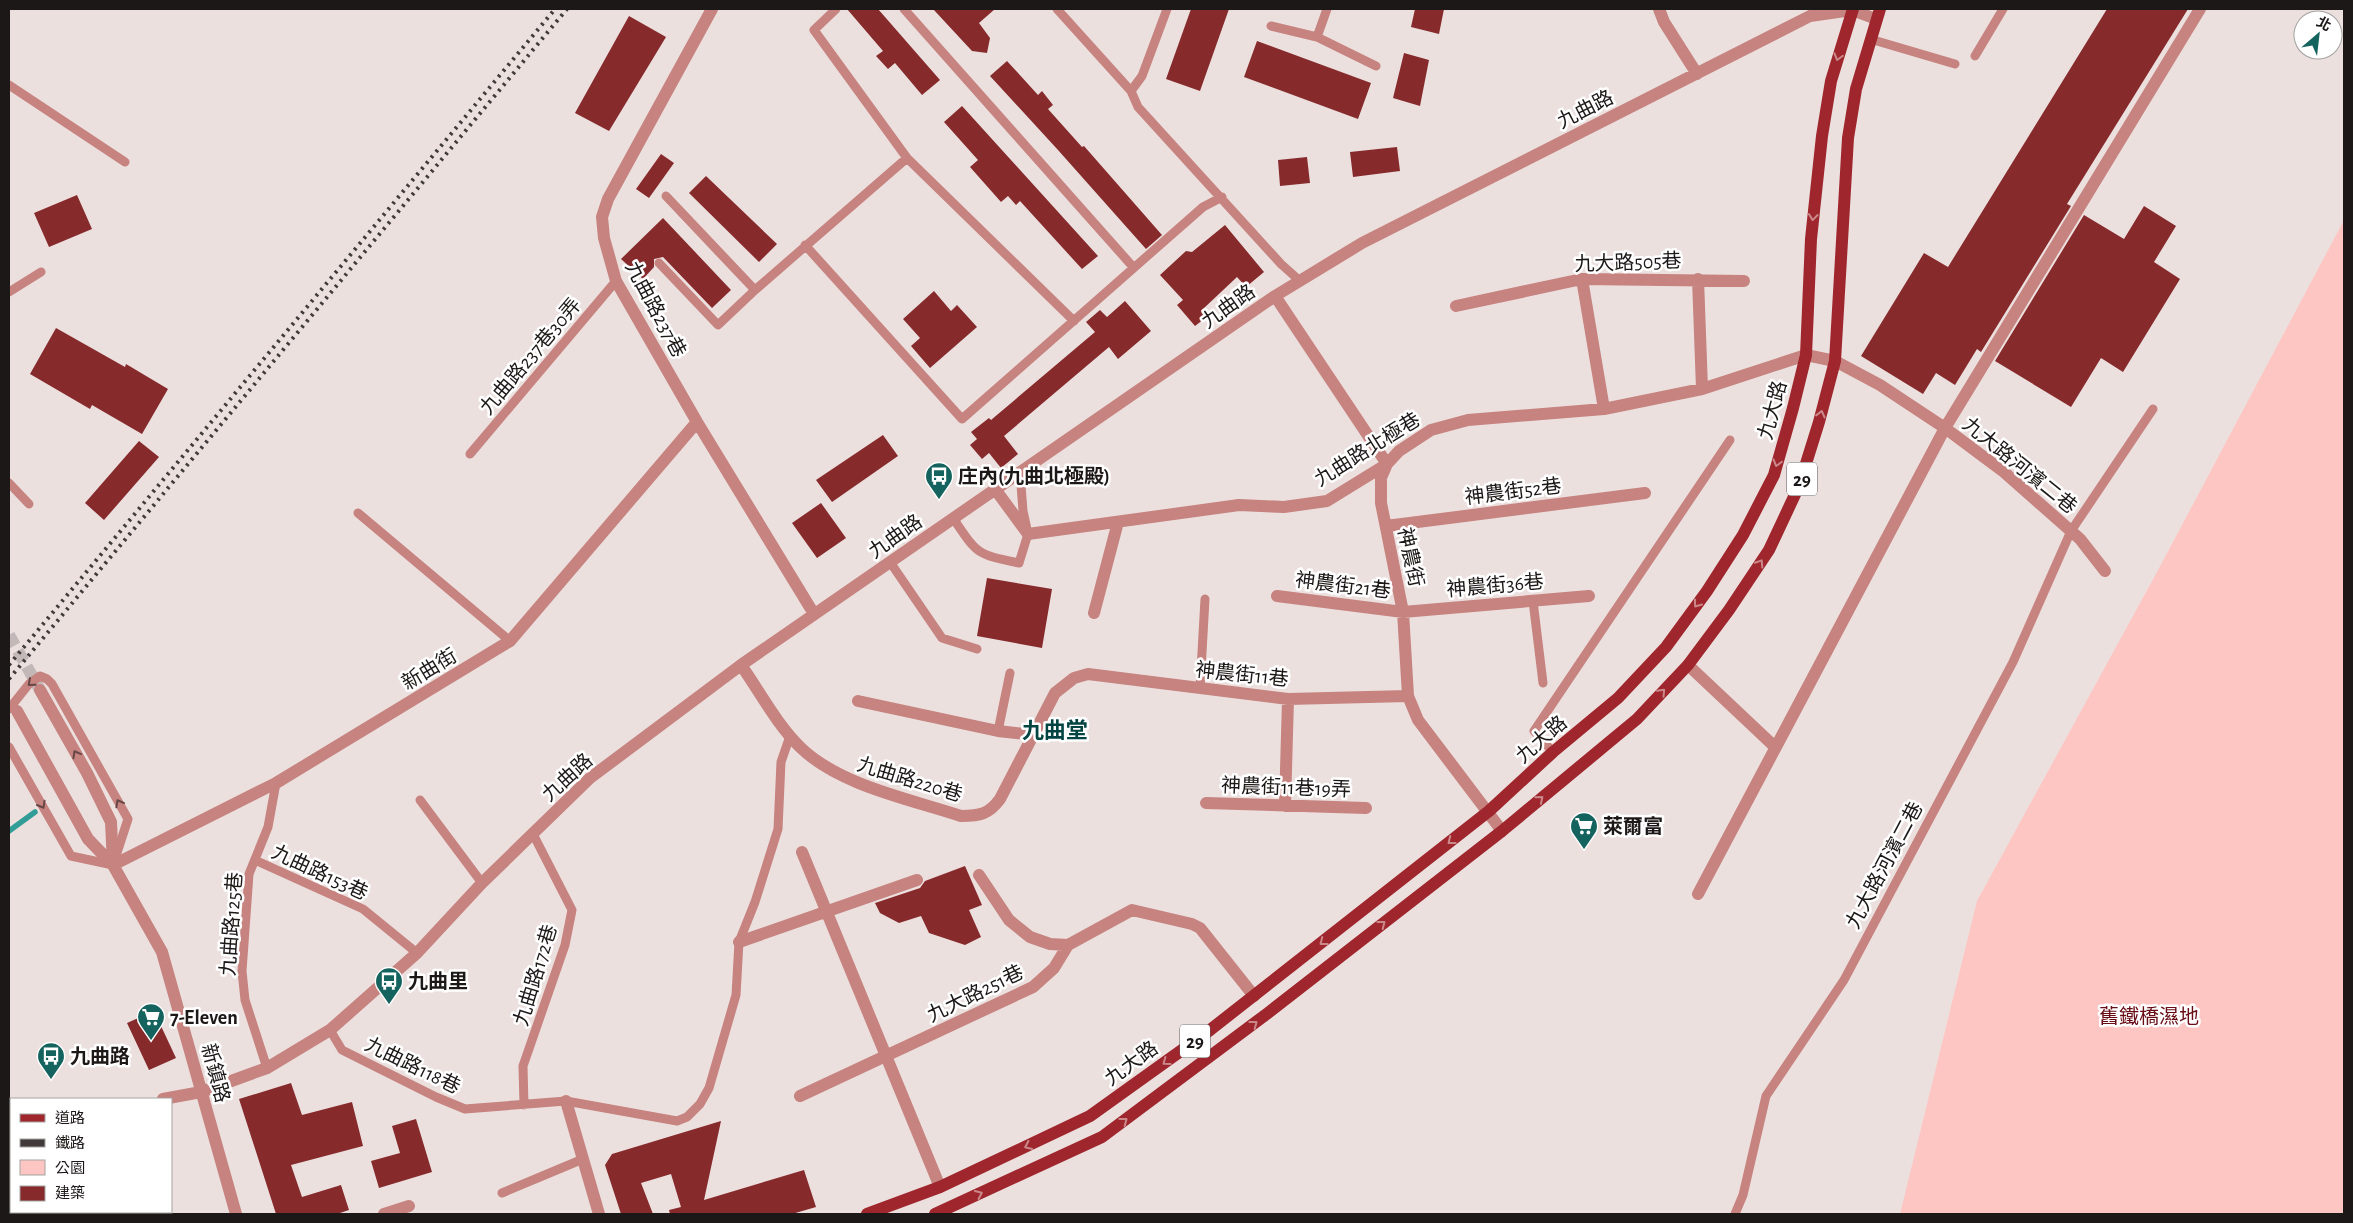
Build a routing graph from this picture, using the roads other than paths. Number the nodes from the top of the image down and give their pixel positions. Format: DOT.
graph roads {
  1 [pos="712,9"];
  2 [pos="836,9"];
  3 [pos="904,9"];
  4 [pos="1057,9"];
  5 [pos="1167,9"];
  6 [pos="1328,9"];
  7 [pos="1659,9"];
  8 [pos="2003,9"];
  9 [pos="2200,9"];
  10 [pos="1852,10"];
  11 [pos="1810,12"];
  12 [pos="1878,14"];
  13 [pos="1271,26"];
  14 [pos="1317,37"];
  15 [pos="1870,39"];
  16 [pos="1975,56"];
  17 [pos="1955,64"];
  18 [pos="1376,66"];
  19 [pos="1697,74"];
  20 [pos="9,85"];
  21 [pos="1131,91"];
  22 [pos="907,158"];
  23 [pos="125,162"];
  24 [pos="666,196"];
  25 [pos="1222,197"];
  26 [pos="805,245"];
  27 [pos="659,263"];
  28 [pos="1134,268"];
  29 [pos="41,272"];
  30 [pos="1582,279"];
  31 [pos="1698,279"];
  32 [pos="616,281"];
  33 [pos="1300,281"];
  34 [pos="1744,281"];
  35 [pos="755,290"];
  36 [pos="9,292"];
  37 [pos="1275,296"];
  38 [pos="1456,306"];
  39 [pos="1074,321"];
  40 [pos="1806,355"];
  41 [pos="1835,361"];
  42 [pos="1702,389"];
  43 [pos="1604,409"];
  44 [pos="2153,409"];
  45 [pos="697,422"];
  46 [pos="1945,428"];
  47 [pos="1730,440"];
  48 [pos="470,454"];
  49 [pos="1387,464"];
  50 [pos="1020,472"];
  51 [pos="9,483"];
  52 [pos="995,489"];
  53 [pos="1645,494"];
  54 [pos="29,504"];
  55 [pos="358,513"];
  56 [pos="953,518"];
  57 [pos="1118,522"];
  58 [pos="1386,526"];
  59 [pos="2071,531"];
  60 [pos="1028,534"];
  61 [pos="890,562"];
  62 [pos="2105,572"];
  63 [pos="1277,596"];
  64 [pos="1589,596"];
  65 [pos="1206,599"];
  66 [pos="1534,600"];
  67 [pos="1404,612"];
  68 [pos="814,614"];
  69 [pos="1094,614"];
  70 [pos="510,641"];
  71 [pos="977,649"];
  72 [pos="741,665"];
  73 [pos="1688,665"];
  74 [pos="1010,673"];
  75 [pos="1074,678"];
  76 [pos="1543,683"];
  77 [pos="1200,688"];
  78 [pos="40,690"];
  79 [pos="1408,696"];
  80 [pos="1288,699"];
  81 [pos="858,701"];
  82 [pos="13,710"];
  83 [pos="998,731"];
  84 [pos="1033,735"];
  85 [pos="790,736"];
  86 [pos="9,747"];
  87 [pos="1775,747"];
  88 [pos="1553,752"];
  89 [pos="276,783"];
  90 [pos="420,800"];
  91 [pos="1206,803"];
  92 [pos="1285,806"];
  93 [pos="1366,808"];
  94 [pos="1489,811"];
  95 [pos="1502,831"];
  96 [pos="533,834"];
  97 [pos="802,852"];
  98 [pos="255,860"];
  99 [pos="113,865"];
  100 [pos="979,875"];
  101 [pos="917,880"];
  102 [pos="482,883"];
  103 [pos="1698,894"];
  104 [pos="826,910"];
  105 [pos="738,942"];
  106 [pos="1068,946"];
  107 [pos="417,953"];
  108 [pos="1254,996"];
  109 [pos="330,1030"];
  110 [pos="885,1057"];
  111 [pos="267,1068"];
  112 [pos="201,1092"];
  113 [pos="800,1096"];
  114 [pos="168,1098"];
  115 [pos="566,1101"];
  116 [pos="524,1105"];
  117 [pos="583,1159"];
  118 [pos="940,1187"];
  119 [pos="502,1193"];
  120 [pos="410,1206"];
  121 [pos="236,1214"];
  122 [pos="384,1214"];
  123 [pos="599,1214"];
  124 [pos="867,1214"];
  125 [pos="935,1214"];
  126 [pos="1735,1214"];
  1 -- 32 [label="street, 九曲路237巷"];
  2 -- 22 [label="lane"];
  3 -- 28 [label="lane"];
  4 -- 21 [label="lane"];
  5 -- 21 [label="lane"];
  6 -- 14 [label="lane"];
  7 -- 19 [label="street"];
  8 -- 16 [label="lane"];
  9 -- 46 [label="street"];
  10 -- 11 [label="street, 九曲路"];
  10 -- 12 [label="street, 九曲路"];
  10 -- 40 [label="main road, 九大路 / 29, one-way"];
  11 -- 19 [label="street, 九曲路"];
  12 -- 15 [label="main road, 九大路 / 29"];
  13 -- 14 [label="lane"];
  14 -- 18 [label="lane"];
  15 -- 17 [label="lane"];
  15 -- 41 [label="main road, 九大路 / 29"];
  19 -- 33 [label="street, 九曲路"];
  20 -- 23 [label="lane"];
  21 -- 25 [label="lane"];
  22 -- 26 [label="lane"];
  22 -- 39 [label="lane"];
  24 -- 35 [label="lane"];
  25 -- 28 [label="lane"];
  25 -- 33 [label="lane"];
  26 -- 35 [label="lane"];
  26 -- 39 [label="lane"];
  27 -- 35 [label="lane"];
  28 -- 39 [label="lane"];
  29 -- 36 [label="lane"];
  30 -- 31 [label="street, 九大路505巷"];
  30 -- 38 [label="street, 九大路505巷"];
  30 -- 43 [label="street"];
  31 -- 34 [label="street, 九大路505巷"];
  31 -- 42 [label="street"];
  32 -- 45 [label="street, 九曲路237巷"];
  32 -- 48 [label="lane, 九曲路237巷30弄"];
  33 -- 37 [label="street, 九曲路"];
  37 -- 49 [label="street"];
  37 -- 50 [label="street, 九曲路"];
  40 -- 41 [label="street, 九大路河濱二巷"];
  40 -- 42 [label="street, 九曲路北極巷"];
  40 -- 88 [label="main road, 九大路 / 29, one-way"];
  41 -- 46 [label="street, 九大路河濱二巷"];
  73 -- 41 [label="main road, 九大路 / 29, one-way"];
  42 -- 43 [label="street, 九曲路北極巷"];
  43 -- 49 [label="street, 九曲路北極巷"];
  44 -- 59 [label="lane, 九大路河濱二巷"];
  45 -- 68 [label="street, 九曲路237巷"];
  45 -- 70 [label="street, 新曲街"];
  46 -- 59 [label="street, 九大路河濱二巷"];
  46 -- 87 [label="street, 九大路河濱二巷"];
  47 -- 88 [label="lane"];
  49 -- 57 [label="street, 九曲路北極巷"];
  49 -- 58 [label="street, 神農街"];
  50 -- 52 [label="street, 九曲路"];
  50 -- 60 [label="lane"];
  51 -- 54 [label="lane"];
  52 -- 56 [label="street, 九曲路"];
  52 -- 60 [label="street"];
  53 -- 58 [label="street, 神農街52巷"];
  55 -- 70 [label="lane"];
  56 -- 60 [label="lane"];
  56 -- 61 [label="street, 九曲路"];
  57 -- 60 [label="street, 九曲路北極巷"];
  57 -- 69 [label="street"];
  58 -- 67 [label="street, 神農街"];
  59 -- 62 [label="street, 九大路河濱二巷"];
  59 -- 126 [label="lane, 九大路河濱二巷"];
  61 -- 68 [label="street, 九曲路"];
  61 -- 71 [label="lane"];
  63 -- 67 [label="street, 神農街21巷"];
  64 -- 66 [label="street, 神農街36巷"];
  65 -- 77 [label="lane"];
  66 -- 67 [label="street, 神農街36巷"];
  66 -- 76 [label="lane"];
  67 -- 79 [label="street, 神農街"];
  68 -- 72 [label="street, 九曲路"];
  70 -- 89 [label="street, 新曲街"];
  72 -- 85 [label="street, 九曲路220巷"];
  72 -- 96 [label="street, 九曲路"];
  73 -- 87 [label="street"];
  95 -- 73 [label="main road, 九大路 / 29, one-way"];
  74 -- 83 [label="lane"];
  75 -- 77 [label="street, 神農街11巷"];
  75 -- 84 [label="street, 九曲路220巷"];
  77 -- 80 [label="street, 神農街11巷"];
  99 -- 78 [label="street, 新鎮路, one-way"];
  79 -- 80 [label="street, 神農街11巷"];
  79 -- 94 [label="street, 神農街"];
  80 -- 92 [label="street"];
  81 -- 83 [label="street"];
  82 -- 99 [label="street, 新鎮路"];
  99 -- 82 [label="lane, 新鎮路, one-way"];
  83 -- 84 [label="street"];
  84 -- 85 [label="street, 九曲路220巷"];
  85 -- 105 [label="lane"];
  86 -- 99 [label="lane, one-way"];
  87 -- 103 [label="street, 九大路河濱二巷"];
  88 -- 94 [label="main road, 九大路 / 29"];
  89 -- 98 [label="lane, 九曲路125巷"];
  89 -- 99 [label="street, 新曲街"];
  90 -- 102 [label="lane"];
  91 -- 92 [label="street, 神農街11巷19弄"];
  92 -- 93 [label="street, 神農街11巷19弄"];
  94 -- 95 [label="street, 神農街"];
  94 -- 108 [label="main road, 九大路 / 29, one-way"];
  125 -- 95 [label="main road, 九大路 / 29, one-way"];
  96 -- 102 [label="street, 九曲路"];
  96 -- 116 [label="lane, 九曲路172巷"];
  97 -- 104 [label="street"];
  98 -- 107 [label="lane, 九曲路153巷"];
  98 -- 111 [label="lane, 九曲路125巷"];
  99 -- 112 [label="street, 新鎮路"];
  100 -- 106 [label="street"];
  101 -- 104 [label="street"];
  102 -- 107 [label="street, 九曲路"];
  104 -- 105 [label="street"];
  104 -- 110 [label="street"];
  105 -- 115 [label="lane, 九曲路118巷"];
  106 -- 108 [label="street"];
  106 -- 110 [label="street, 九大路251巷"];
  107 -- 109 [label="street, 九曲路"];
  108 -- 118 [label="main road, 九大路 / 29, one-way"];
  109 -- 111 [label="street, 九曲路"];
  109 -- 116 [label="lane, 九曲路118巷"];
  110 -- 113 [label="street, 九大路251巷"];
  110 -- 118 [label="street"];
  111 -- 112 [label="street, 九曲路"];
  112 -- 114 [label="street, 九曲路"];
  112 -- 121 [label="street, 新鎮路"];
  115 -- 116 [label="lane, 九曲路118巷"];
  115 -- 117 [label="street"];
  117 -- 119 [label="lane"];
  117 -- 123 [label="street"];
  118 -- 124 [label="main road, 九大路 / 29"];
  120 -- 122 [label="street"];
}
